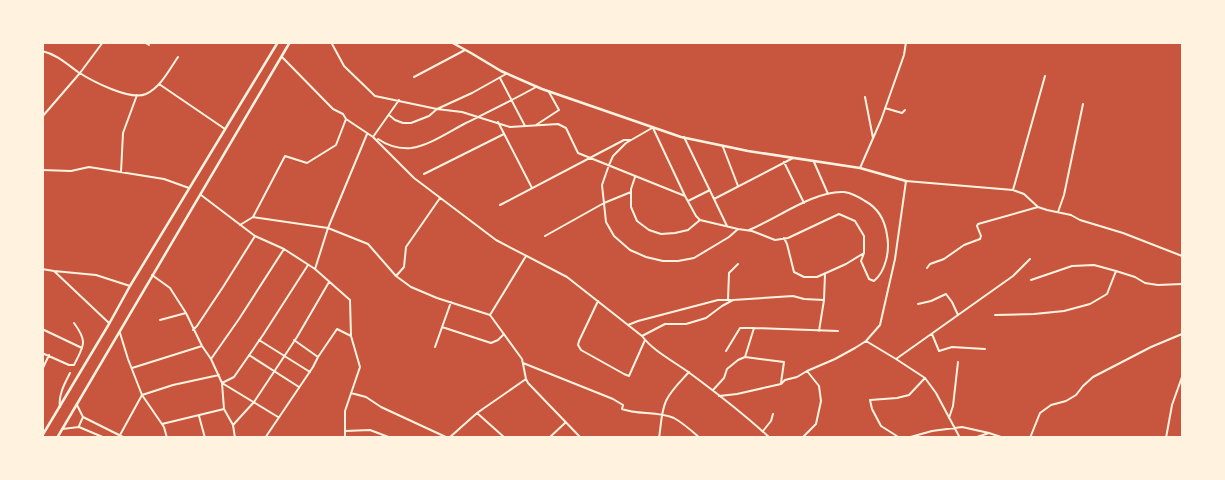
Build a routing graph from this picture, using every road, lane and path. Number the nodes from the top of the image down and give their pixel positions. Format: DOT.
graph roads {
  1 [pos="103,42"];
  2 [pos="144,42"];
  3 [pos="272,42"];
  4 [pos="290,42"];
  5 [pos="331,42"];
  6 [pos="451,42"];
  7 [pos="906,42"];
  8 [pos="277,44"];
  9 [pos="149,45"];
  10 [pos="42,50"];
  11 [pos="465,50"];
  12 [pos="178,57"];
  13 [pos="282,57"];
  14 [pos="80,73"];
  15 [pos="506,74"];
  16 [pos="1045,76"];
  17 [pos="414,77"];
  18 [pos="500,77"];
  19 [pos="159,84"];
  20 [pos="536,86"];
  21 [pos="549,91"];
  22 [pos="137,96"];
  23 [pos="865,97"];
  24 [pos="400,100"];
  25 [pos="512,101"];
  26 [pos="1083,104"];
  27 [pos="885,108"];
  28 [pos="437,109"];
  29 [pos="906,110"];
  30 [pos="389,114"];
  31 [pos="42,117"];
  32 [pos="480,117"];
  33 [pos="346,119"];
  34 [pos="498,122"];
  35 [pos="525,126"];
  36 [pos="534,126"];
  37 [pos="652,128"];
  38 [pos="225,129"];
  39 [pos="367,133"];
  40 [pos="504,134"];
  41 [pos="373,137"];
  42 [pos="683,137"];
  43 [pos="873,138"];
  44 [pos="631,140"];
  45 [pos="722,146"];
  46 [pos="590,158"];
  47 [pos="793,158"];
  48 [pos="814,161"];
  49 [pos="784,162"];
  50 [pos="609,165"];
  51 [pos="860,168"];
  52 [pos="42,170"];
  53 [pos="121,172"];
  54 [pos="424,174"];
  55 [pos="636,176"];
  56 [pos="906,181"];
  57 [pos="738,186"];
  58 [pos="189,188"];
  59 [pos="532,188"];
  60 [pos="710,190"];
  61 [pos="1013,190"];
  62 [pos="630,192"];
  63 [pos="200,194"];
  64 [pos="828,194"];
  65 [pos="686,196"];
  66 [pos="440,198"];
  67 [pos="714,199"];
  68 [pos="688,201"];
  69 [pos="604,203"];
  70 [pos="804,203"];
  71 [pos="500,205"];
  72 [pos="1038,207"];
  73 [pos="1058,212"];
  74 [pos="253,217"];
  75 [pos="700,220"];
  76 [pos="240,225"];
  77 [pos="727,227"];
  78 [pos="328,228"];
  79 [pos="738,230"];
  80 [pos="746,231"];
  81 [pos="255,236"];
  82 [pos="545,236"];
  83 [pos="784,238"];
  84 [pos="284,250"];
  85 [pos="864,253"];
  86 [pos="526,256"];
  87 [pos="1182,256"];
  88 [pos="1030,259"];
  89 [pos="738,264"];
  90 [pos="308,265"];
  91 [pos="927,268"];
  92 [pos="42,269"];
  93 [pos="315,269"];
  94 [pos="54,271"];
  95 [pos="1116,271"];
  96 [pos="825,274"];
  97 [pos="152,275"];
  98 [pos="396,276"];
  99 [pos="1031,280"];
  100 [pos="329,282"];
  101 [pos="1182,284"];
  102 [pos="130,286"];
  103 [pos="728,300"];
  104 [pos="733,300"];
  105 [pos="824,300"];
  106 [pos="598,301"];
  107 [pos="451,302"];
  108 [pos="918,304"];
  109 [pos="186,313"];
  110 [pos="490,315"];
  111 [pos="958,315"];
  112 [pos="995,315"];
  113 [pos="160,320"];
  114 [pos="74,323"];
  115 [pos="109,324"];
  116 [pos="628,325"];
  117 [pos="442,328"];
  118 [pos="754,328"];
  119 [pos="42,330"];
  120 [pos="193,330"];
  121 [pos="119,331"];
  122 [pos="819,331"];
  123 [pos="838,331"];
  124 [pos="504,334"];
  125 [pos="932,334"];
  126 [pos="1182,334"];
  127 [pos="351,336"];
  128 [pos="642,336"];
  129 [pos="259,340"];
  130 [pos="294,340"];
  131 [pos="645,340"];
  132 [pos="866,341"];
  133 [pos="202,346"];
  134 [pos="436,347"];
  135 [pos="82,348"];
  136 [pos="985,349"];
  137 [pos="726,351"];
  138 [pos="42,353"];
  139 [pos="49,355"];
  140 [pos="249,355"];
  141 [pos="284,356"];
  142 [pos="318,357"];
  143 [pos="746,357"];
  144 [pos="896,358"];
  145 [pos="211,359"];
  146 [pos="958,362"];
  147 [pos="523,363"];
  148 [pos="132,368"];
  149 [pos="42,370"];
  150 [pos="274,371"];
  151 [pos="807,371"];
  152 [pos="310,372"];
  153 [pos="689,372"];
  154 [pos="70,373"];
  155 [pos="219,375"];
  156 [pos="1182,377"];
  157 [pos="925,378"];
  158 [pos="526,379"];
  159 [pos="222,383"];
  160 [pos="781,384"];
  161 [pos="299,387"];
  162 [pos="713,390"];
  163 [pos="351,393"];
  164 [pos="142,395"];
  165 [pos="719,396"];
  166 [pos="254,402"];
  167 [pos="77,403"];
  168 [pos="60,406"];
  169 [pos="224,409"];
  170 [pos="477,413"];
  171 [pos="773,414"];
  172 [pos="199,415"];
  173 [pos="662,415"];
  174 [pos="83,417"];
  175 [pos="279,417"];
  176 [pos="949,418"];
  177 [pos="566,422"];
  178 [pos="162,424"];
  179 [pos="234,424"];
  180 [pos="79,427"];
  181 [pos="955,428"];
  182 [pos="62,429"];
  183 [pos="345,431"];
  184 [pos="763,431"];
  185 [pos="928,432"];
  186 [pos="989,433"];
  187 [pos="120,435"];
  188 [pos="42,436"];
  189 [pos="124,437"];
  190 [pos="57,438"];
  191 [pos="105,438"];
  192 [pos="166,438"];
  193 [pos="205,438"];
  194 [pos="235,438"];
  195 [pos="265,438"];
  196 [pos="345,438"];
  197 [pos="390,438"];
  198 [pos="449,438"];
  199 [pos="505,438"];
  200 [pos="549,438"];
  201 [pos="581,438"];
  202 [pos="660,438"];
  203 [pos="700,438"];
  204 [pos="770,438"];
  205 [pos="802,438"];
  206 [pos="900,438"];
  207 [pos="907,438"];
  208 [pos="927,438"];
  209 [pos="960,438"];
  210 [pos="974,438"];
  211 [pos="1004,438"];
  212 [pos="1030,438"];
  213 [pos="1166,438"];
  1 -- 14 [label="street"];
  2 -- 9 [label="street"];
  3 -- 8 [label="street"];
  4 -- 13 [label="main road"];
  5 -- 24 [label="street"];
  6 -- 11 [label="main road"];
  7 -- 27 [label="street"];
  8 -- 38 [label="main road"];
  10 -- 14 [label="street"];
  11 -- 15 [label="main road"];
  11 -- 17 [label="street"];
  12 -- 19 [label="street"];
  13 -- 33 [label="street"];
  13 -- 63 [label="main road"];
  14 -- 22 [label="street"];
  14 -- 31 [label="street"];
  15 -- 18 [label="street"];
  15 -- 20 [label="main road"];
  16 -- 61 [label="street"];
  18 -- 25 [label="street"];
  18 -- 28 [label="street"];
  19 -- 22 [label="street"];
  19 -- 38 [label="street"];
  20 -- 21 [label="main road"];
  20 -- 25 [label="street"];
  21 -- 36 [label="street"];
  21 -- 42 [label="main road"];
  22 -- 53 [label="street"];
  23 -- 43 [label="street"];
  24 -- 28 [label="street"];
  24 -- 30 [label="street"];
  25 -- 32 [label="street"];
  25 -- 35 [label="street"];
  26 -- 73 [label="street"];
  27 -- 29 [label="street"];
  27 -- 43 [label="street"];
  28 -- 30 [label="street"];
  28 -- 32 [label="street"];
  30 -- 41 [label="street"];
  32 -- 34 [label="street"];
  32 -- 41 [label="street"];
  33 -- 39 [label="street"];
  33 -- 74 [label="street"];
  34 -- 35 [label="street"];
  34 -- 40 [label="street"];
  35 -- 36 [label="street"];
  36 -- 46 [label="street"];
  37 -- 42 [label="street"];
  37 -- 44 [label="street"];
  37 -- 65 [label="street"];
  38 -- 58 [label="main road"];
  39 -- 41 [label="street"];
  39 -- 78 [label="street"];
  40 -- 54 [label="street"];
  40 -- 59 [label="street"];
  41 -- 66 [label="street"];
  42 -- 45 [label="main road"];
  42 -- 60 [label="street"];
  43 -- 51 [label="street"];
  44 -- 46 [label="street"];
  44 -- 50 [label="street"];
  45 -- 47 [label="main road"];
  45 -- 57 [label="street"];
  46 -- 50 [label="street"];
  46 -- 59 [label="street"];
  47 -- 48 [label="main road"];
  47 -- 49 [label="street"];
  48 -- 51 [label="main road"];
  48 -- 64 [label="street"];
  49 -- 57 [label="street"];
  49 -- 70 [label="street"];
  50 -- 55 [label="street"];
  50 -- 69 [label="street"];
  51 -- 56 [label="main road"];
  52 -- 53 [label="street"];
  53 -- 58 [label="street"];
  55 -- 62 [label="street"];
  55 -- 65 [label="street"];
  56 -- 61 [label="street"];
  56 -- 132 [label="street"];
  57 -- 67 [label="street"];
  58 -- 102 [label="main road"];
  59 -- 71 [label="street"];
  60 -- 67 [label="street"];
  60 -- 68 [label="street"];
  61 -- 72 [label="street"];
  62 -- 69 [label="street"];
  62 -- 75 [label="street"];
  63 -- 76 [label="street"];
  63 -- 97 [label="main road"];
  64 -- 70 [label="street"];
  64 -- 85 [label="street"];
  65 -- 68 [label="street"];
  66 -- 86 [label="street"];
  66 -- 98 [label="street"];
  67 -- 77 [label="street"];
  68 -- 75 [label="street"];
  69 -- 79 [label="street"];
  69 -- 82 [label="street"];
  70 -- 80 [label="street"];
  72 -- 73 [label="street"];
  72 -- 91 [label="street"];
  73 -- 87 [label="street"];
  74 -- 76 [label="street"];
  74 -- 78 [label="street"];
  75 -- 77 [label="street"];
  76 -- 81 [label="street"];
  77 -- 79 [label="street"];
  78 -- 93 [label="street"];
  78 -- 98 [label="street"];
  79 -- 80 [label="street"];
  80 -- 83 [label="street"];
  81 -- 84 [label="street"];
  81 -- 120 [label="street"];
  83 -- 85 [label="street"];
  83 -- 96 [label="street"];
  84 -- 90 [label="street"];
  84 -- 145 [label="street"];
  85 -- 96 [label="street"];
  86 -- 106 [label="street"];
  86 -- 110 [label="street"];
  88 -- 111 [label="street"];
  89 -- 103 [label="street"];
  90 -- 93 [label="street"];
  90 -- 129 [label="street"];
  92 -- 94 [label="street"];
  93 -- 100 [label="street"];
  94 -- 102 [label="street"];
  94 -- 115 [label="street"];
  95 -- 99 [label="street"];
  95 -- 101 [label="street"];
  95 -- 112 [label="street"];
  96 -- 105 [label="street"];
  97 -- 109 [label="street"];
  97 -- 121 [label="main road"];
  98 -- 107 [label="street"];
  100 -- 127 [label="street"];
  100 -- 130 [label="street"];
  102 -- 115 [label="main road"];
  103 -- 104 [label="street"];
  103 -- 116 [label="street"];
  104 -- 105 [label="street"];
  104 -- 128 [label="street"];
  105 -- 122 [label="street"];
  106 -- 116 [label="street"];
  106 -- 131 [label="street"];
  107 -- 110 [label="street"];
  107 -- 117 [label="street"];
  108 -- 111 [label="street"];
  109 -- 113 [label="street"];
  109 -- 120 [label="street"];
  110 -- 124 [label="street"];
  111 -- 125 [label="street"];
  114 -- 135 [label="street"];
  115 -- 168 [label="main road"];
  116 -- 128 [label="street"];
  117 -- 124 [label="street"];
  117 -- 134 [label="street"];
  118 -- 122 [label="street"];
  118 -- 137 [label="street"];
  118 -- 143 [label="street"];
  119 -- 135 [label="street"];
  120 -- 133 [label="street"];
  121 -- 148 [label="street"];
  121 -- 167 [label="main road"];
  122 -- 123 [label="street"];
  124 -- 147 [label="street"];
  125 -- 136 [label="street"];
  125 -- 144 [label="street"];
  126 -- 212 [label="street"];
  127 -- 142 [label="street"];
  127 -- 163 [label="street"];
  128 -- 131 [label="street"];
  129 -- 140 [label="street"];
  129 -- 141 [label="street"];
  130 -- 141 [label="street"];
  130 -- 142 [label="street"];
  131 -- 153 [label="street"];
  132 -- 144 [label="street"];
  132 -- 151 [label="street"];
  133 -- 145 [label="street"];
  133 -- 148 [label="street"];
  135 -- 139 [label="street"];
  138 -- 139 [label="street"];
  139 -- 149 [label="street"];
  140 -- 150 [label="street"];
  140 -- 159 [label="street"];
  141 -- 150 [label="street"];
  141 -- 152 [label="street"];
  142 -- 152 [label="street"];
  143 -- 160 [label="street"];
  143 -- 162 [label="street"];
  144 -- 157 [label="street"];
  145 -- 155 [label="street"];
  146 -- 176 [label="street"];
  147 -- 158 [label="street"];
  147 -- 173 [label="street"];
  148 -- 164 [label="street"];
  150 -- 161 [label="street"];
  150 -- 166 [label="street"];
  151 -- 160 [label="street"];
  151 -- 205 [label="street"];
  152 -- 161 [label="street"];
  153 -- 162 [label="street"];
  153 -- 173 [label="street"];
  154 -- 168 [label="street"];
  155 -- 159 [label="street"];
  155 -- 164 [label="street"];
  156 -- 213 [label="street"];
  157 -- 176 [label="street"];
  157 -- 206 [label="street"];
  158 -- 170 [label="street"];
  158 -- 177 [label="street"];
  159 -- 166 [label="street"];
  159 -- 169 [label="street"];
  160 -- 165 [label="street"];
  161 -- 175 [label="street"];
  162 -- 165 [label="street"];
  163 -- 183 [label="street"];
  163 -- 198 [label="street"];
  164 -- 178 [label="street"];
  164 -- 187 [label="street"];
  165 -- 184 [label="street"];
  166 -- 175 [label="street"];
  166 -- 179 [label="street"];
  167 -- 174 [label="street"];
  167 -- 182 [label="main road"];
  168 -- 188 [label="main road"];
  169 -- 172 [label="street"];
  169 -- 179 [label="street"];
  170 -- 198 [label="street"];
  170 -- 199 [label="street"];
  171 -- 184 [label="street"];
  172 -- 178 [label="street"];
  172 -- 193 [label="street"];
  173 -- 202 [label="street"];
  173 -- 203 [label="street"];
  174 -- 180 [label="street"];
  174 -- 187 [label="street"];
  175 -- 195 [label="street"];
  176 -- 181 [label="street"];
  177 -- 200 [label="street"];
  177 -- 201 [label="street"];
  178 -- 192 [label="street"];
  179 -- 194 [label="street"];
  180 -- 182 [label="street"];
  180 -- 191 [label="street"];
  181 -- 185 [label="street"];
  181 -- 186 [label="street"];
  181 -- 209 [label="street"];
  182 -- 190 [label="main road"];
  183 -- 196 [label="street"];
  183 -- 197 [label="street"];
  184 -- 204 [label="street"];
  185 -- 207 [label="street"];
  185 -- 208 [label="street"];
  186 -- 210 [label="street"];
  186 -- 211 [label="street"];
  187 -- 189 [label="street"];
}
